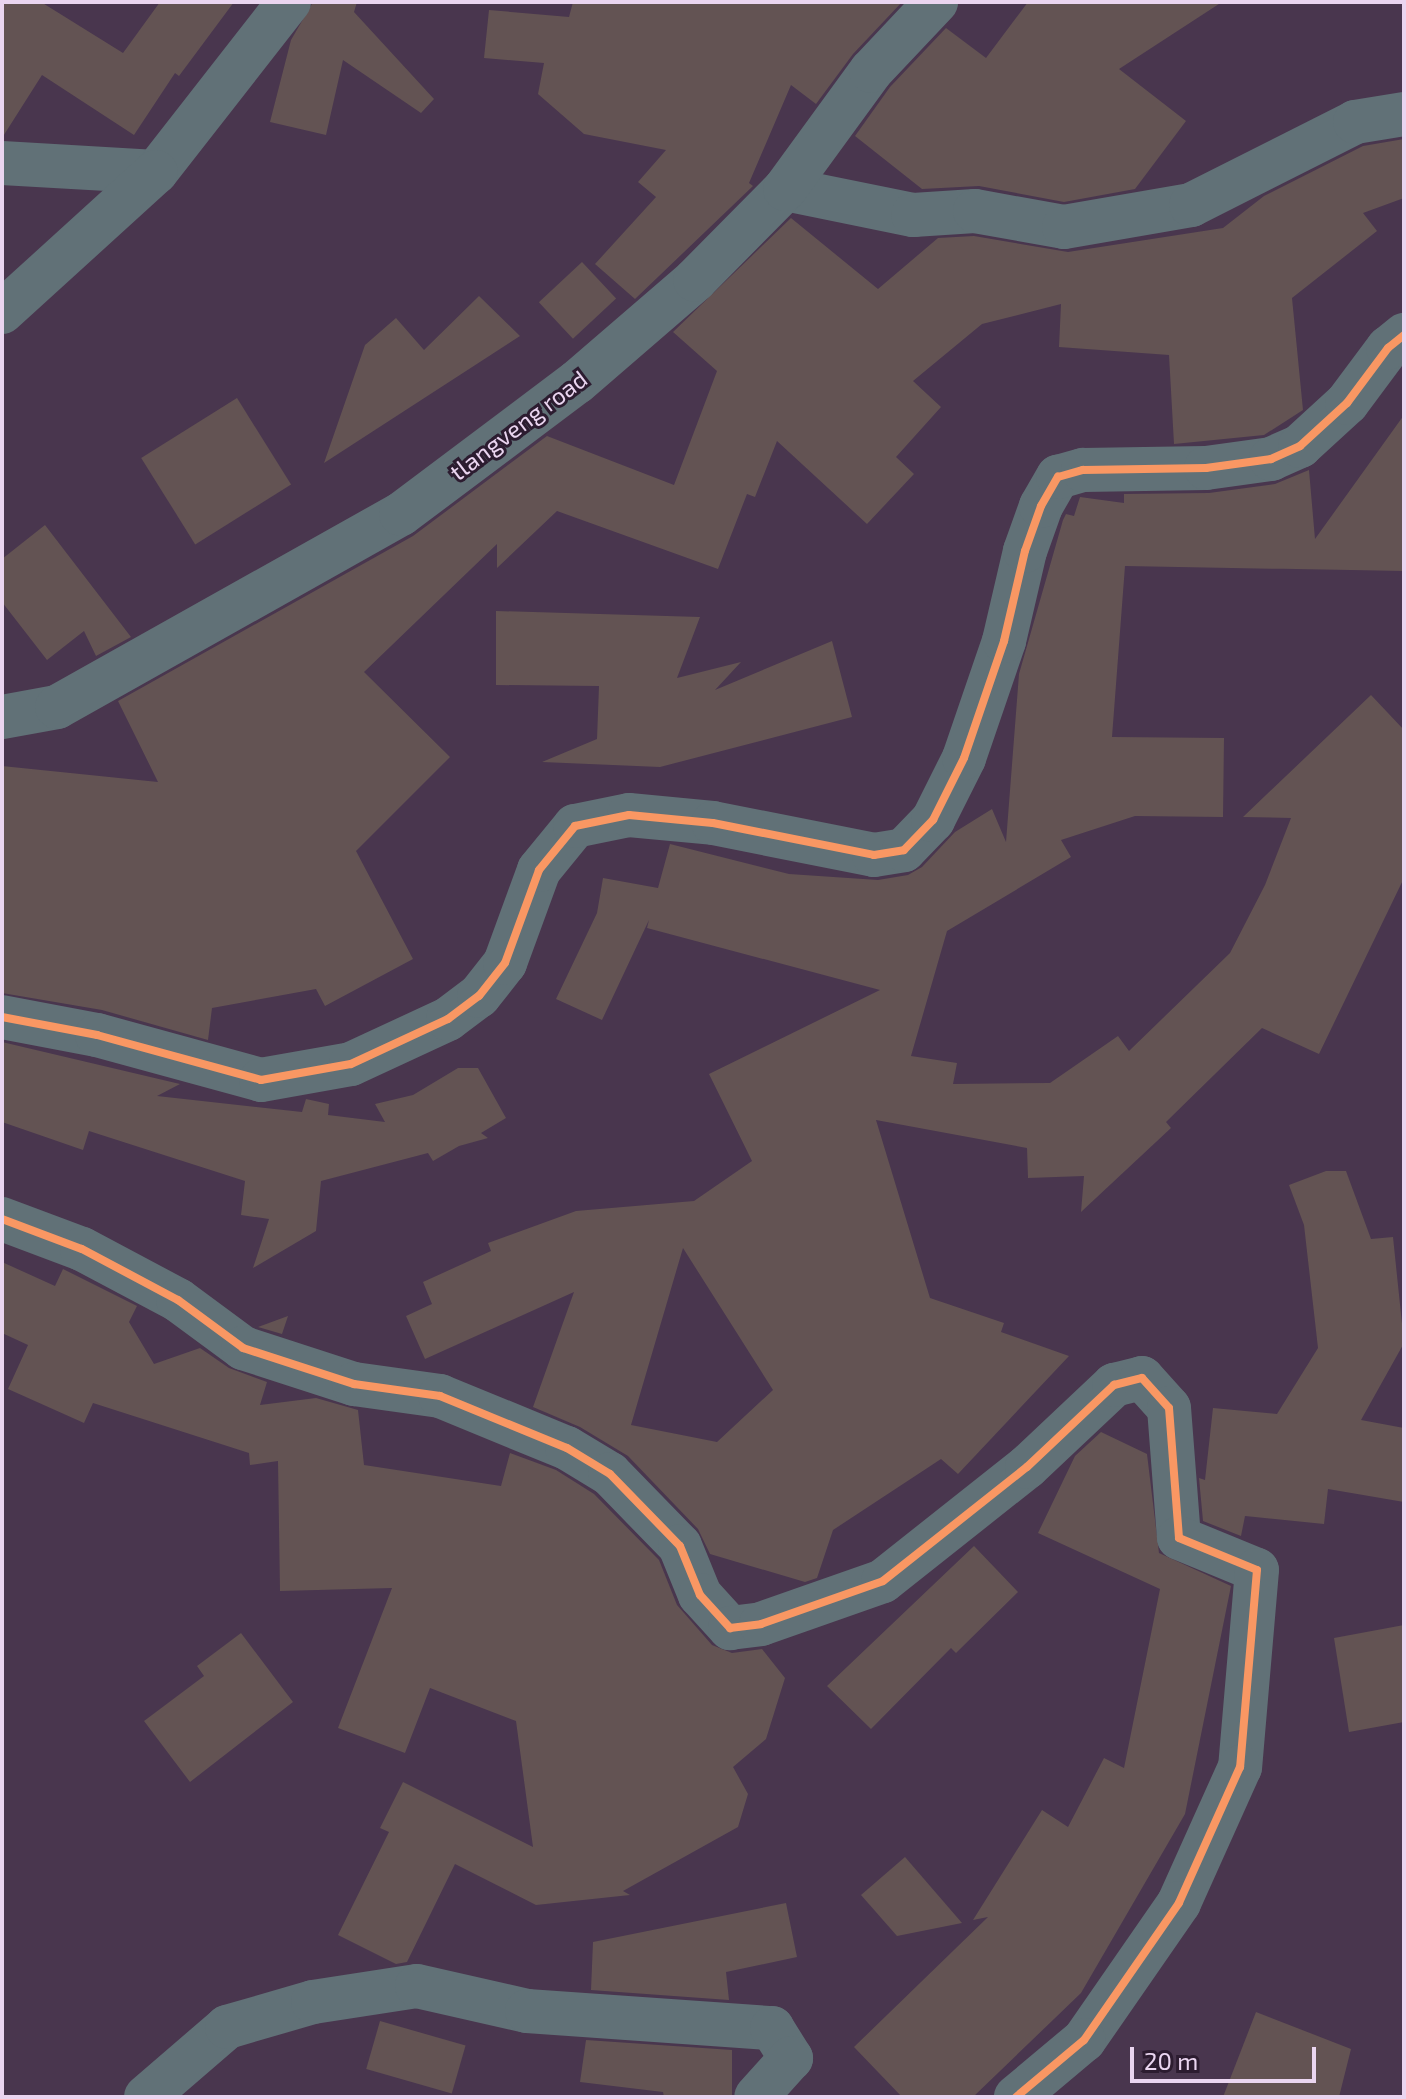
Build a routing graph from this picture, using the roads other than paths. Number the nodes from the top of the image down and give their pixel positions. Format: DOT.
graph roads {
  1 [pos="289,2"];
  2 [pos="936,2"];
  3 [pos="1404,114"];
  4 [pos="2,163"];
  5 [pos="156,172"];
  6 [pos="785,189"];
  7 [pos="2,312"];
  8 [pos="1404,335"];
  9 [pos="2,717"];
  10 [pos="2,1017"];
  11 [pos="2,1219"];
  12 [pos="146,2097"];
  13 [pos="756,2097"];
  14 [pos="1016,2097"];
  1 -- 5 [label="street"];
  2 -- 6 [label="street, tlangveng road"];
  3 -- 6 [label="street"];
  4 -- 5 [label="street"];
  5 -- 7 [label="street"];
  6 -- 9 [label="street, tlangveng road"];
  8 -- 10 [label="street"];
  11 -- 14 [label="street"];
  12 -- 13 [label="street"];
}
